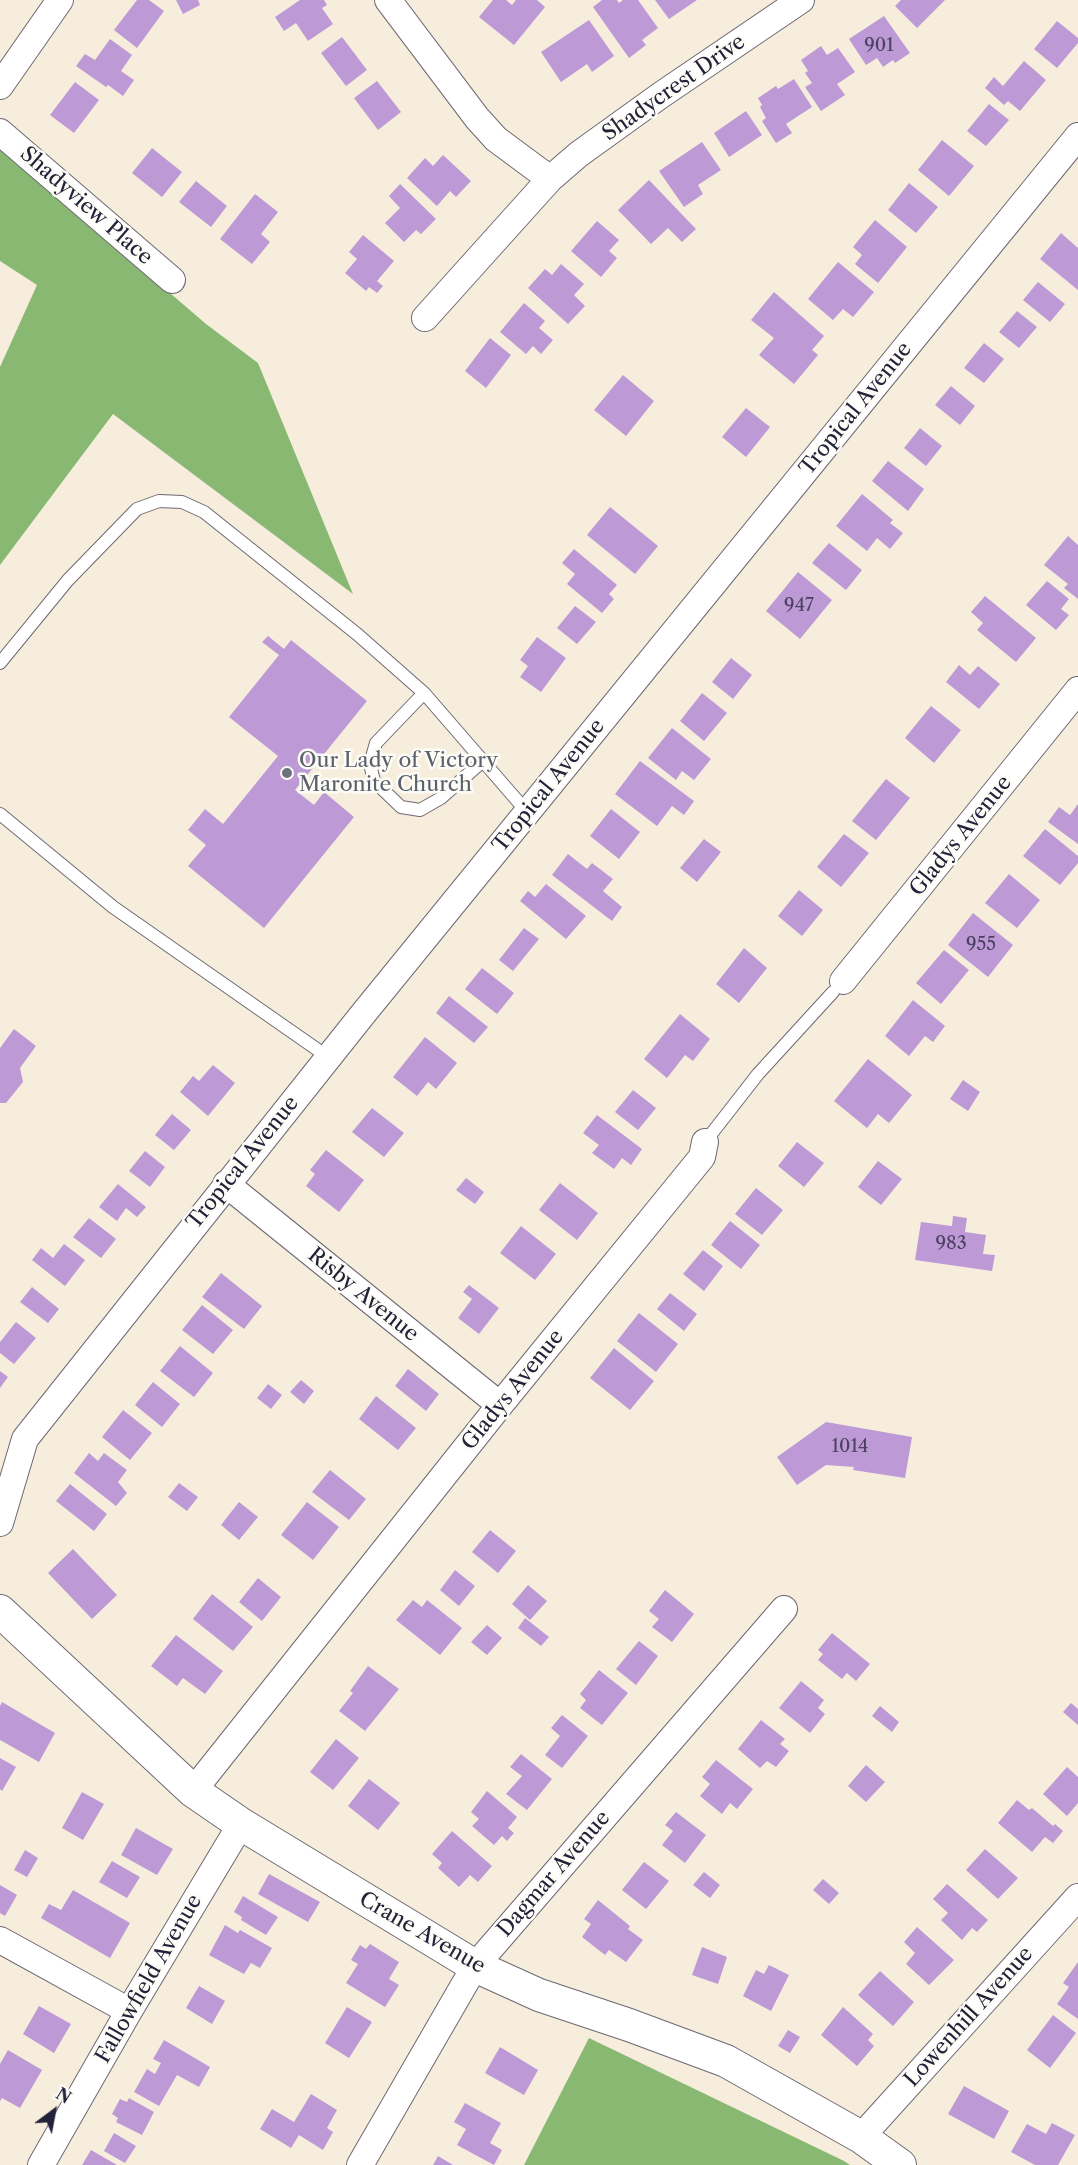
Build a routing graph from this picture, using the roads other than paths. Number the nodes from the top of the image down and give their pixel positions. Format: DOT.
graph roads {
  1 [pos="60,0"];
  2 [pos="388,0"];
  3 [pos="801,0"];
  4 [pos="0,86"];
  5 [pos="0,132"];
  6 [pos="1076,144"];
  7 [pos="550,179"];
  8 [pos="172,280"];
  9 [pos="425,318"];
  10 [pos="0,663"];
  11 [pos="1078,690"];
  12 [pos="424,693"];
  13 [pos="484,760"];
  14 [pos="528,813"];
  15 [pos="0,814"];
  16 [pos="838,986"];
  17 [pos="328,1057"];
  18 [pos="705,1142"];
  19 [pos="226,1184"];
  20 [pos="500,1405"];
  21 [pos="25,1439"];
  22 [pos="0,1471"];
  23 [pos="0,1523"];
  24 [pos="784,1609"];
  25 [pos="0,1611"];
  26 [pos="193,1791"];
  27 [pos="240,1824"];
  28 [pos="1074,1909"];
  29 [pos="0,1940"];
  30 [pos="475,1966"];
  31 [pos="129,2011"];
  32 [pos="861,2137"];
  33 [pos="41,2165"];
  34 [pos="360,2165"];
  35 [pos="900,2165"];
  1 -- 4 [label="street"];
  2 -- 7 [label="street"];
  3 -- 7 [label="street, Shadycrest Drive"];
  5 -- 8 [label="street, Shadyview Place"];
  6 -- 14 [label="street, Tropical Avenue"];
  7 -- 9 [label="street, Shadycrest Drive"];
  10 -- 12 [label="lane"];
  11 -- 16 [label="street, Gladys Avenue"];
  12 -- 13 [label="lane"];
  12 -- 13 [label="lane"];
  13 -- 14 [label="lane"];
  14 -- 17 [label="street, Tropical Avenue"];
  15 -- 17 [label="lane"];
  16 -- 18 [label="lane, Gladys Avenue"];
  17 -- 19 [label="street, Tropical Avenue"];
  18 -- 20 [label="street, Gladys Avenue"];
  19 -- 20 [label="street, Risby Avenue"];
  19 -- 21 [label="street, Tropical Avenue"];
  20 -- 26 [label="street, Gladys Avenue"];
  21 -- 22 [label="street, Tropical Avenue"];
  21 -- 23 [label="street, Tropical Avenue"];
  24 -- 30 [label="street, Dagmar Avenue"];
  25 -- 26 [label="street, Crane Avenue"];
  26 -- 27 [label="street, Crane Avenue"];
  27 -- 30 [label="street, Crane Avenue"];
  27 -- 31 [label="street, Fallowfield Avenue"];
  28 -- 32 [label="street, Lowenhill Avenue"];
  29 -- 31 [label="street"];
  30 -- 32 [label="street, Crane Avenue"];
  30 -- 34 [label="street, Dagmar Avenue"];
  31 -- 33 [label="street, Fallowfield Avenue"];
  32 -- 35 [label="street, Crane Avenue"];
}
